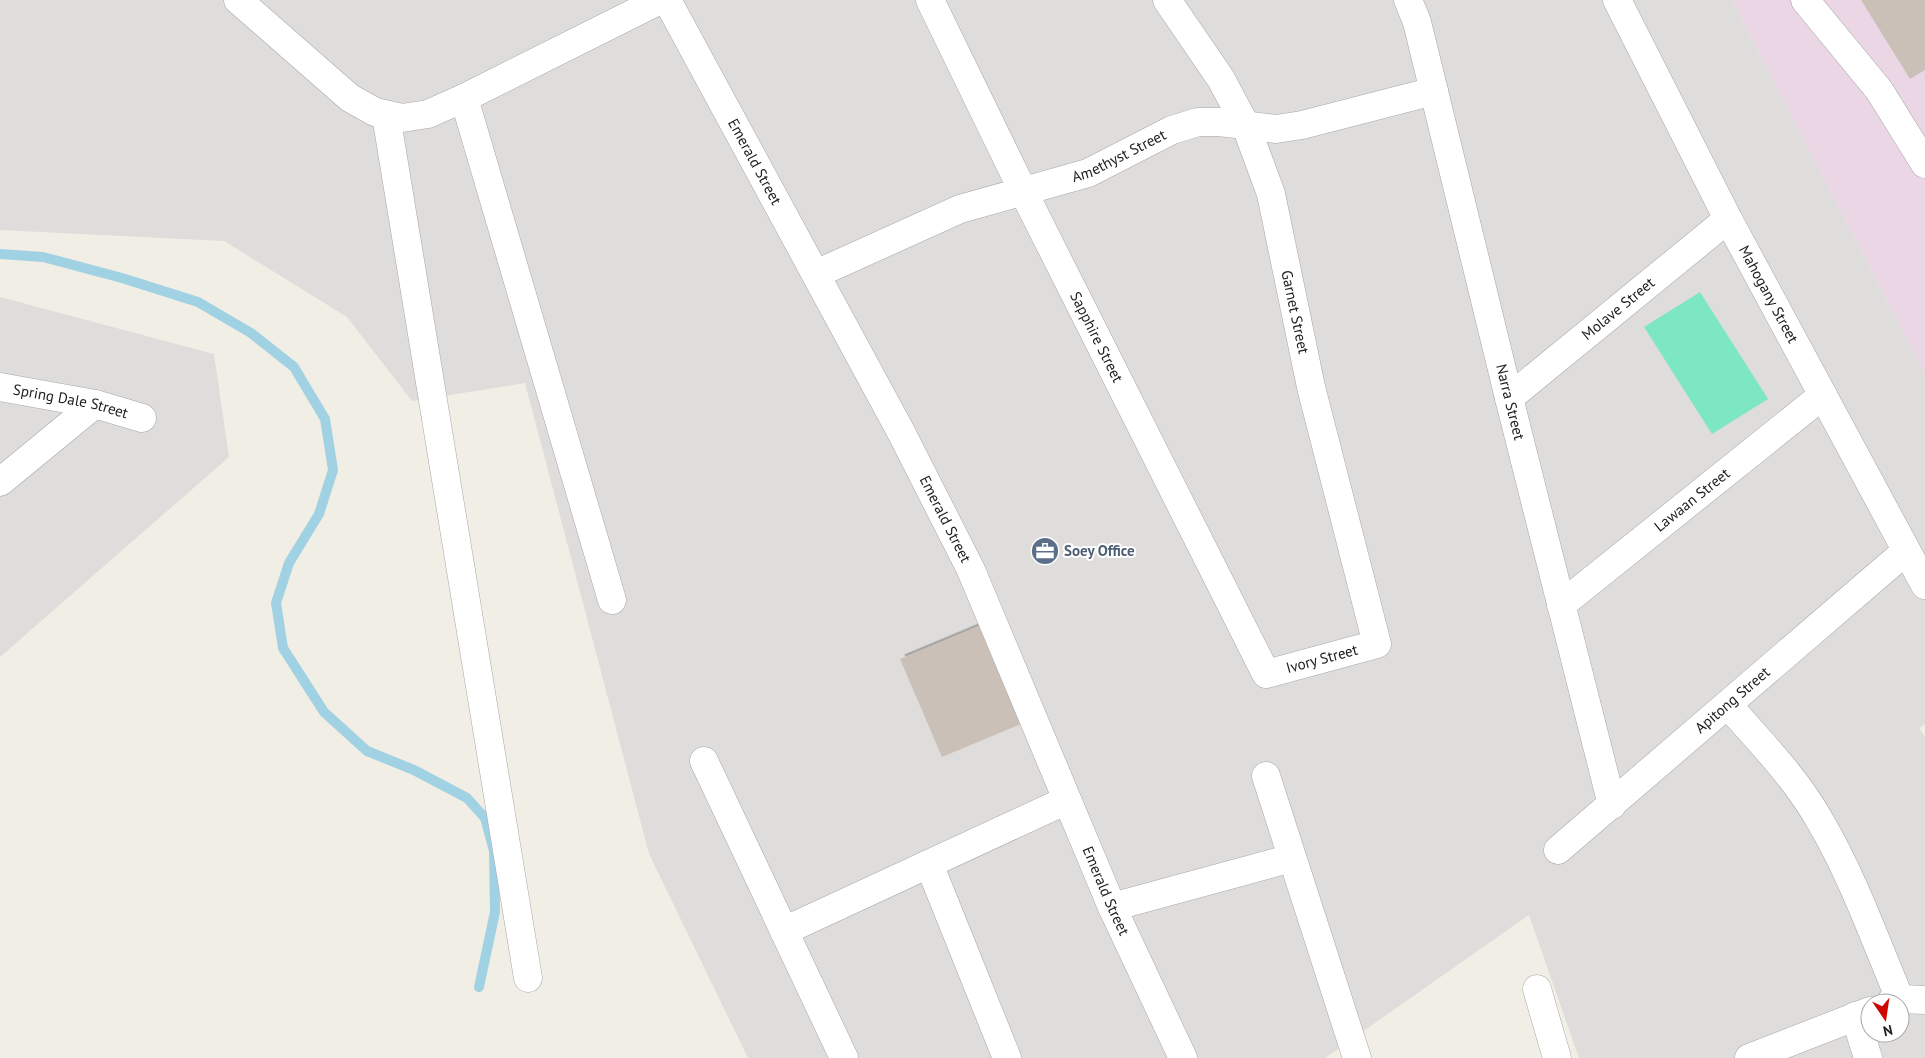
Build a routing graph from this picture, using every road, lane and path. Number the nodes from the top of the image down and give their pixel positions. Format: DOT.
graph roads {
  1 [pos="238,0"];
  2 [pos="660,0"];
  3 [pos="667,0"];
  4 [pos="930,0"];
  5 [pos="1167,0"];
  6 [pos="1408,0"];
  7 [pos="1617,0"];
  8 [pos="1805,0"];
  9 [pos="1434,91"];
  10 [pos="464,98"];
  11 [pos="386,115"];
  12 [pos="1246,126"];
  13 [pos="1925,164"];
  14 [pos="1023,192"];
  15 [pos="1728,219"];
  16 [pos="816,274"];
  17 [pos="0,387"];
  18 [pos="1823,396"];
  19 [pos="1508,398"];
  20 [pos="95,404"];
  21 [pos="142,418"];
  22 [pos="0,482"];
  23 [pos="1906,551"];
  24 [pos="1925,585"];
  25 [pos="612,600"];
  26 [pos="1561,605"];
  27 [pos="1377,644"];
  28 [pos="1266,674"];
  29 [pos="1728,705"];
  30 [pos="704,761"];
  31 [pos="1266,776"];
  32 [pos="1068,800"];
  33 [pos="1612,805"];
  34 [pos="1558,850"];
  35 [pos="1292,858"];
  36 [pos="929,864"];
  37 [pos="1112,907"];
  38 [pos="784,931"];
  39 [pos="528,978"];
  40 [pos="1537,989"];
  41 [pos="1901,993"];
  42 [pos="1860,1014"];
  43 [pos="1866,1043"];
  44 [pos="844,1058"];
  45 [pos="1007,1058"];
  46 [pos="1183,1058"];
  47 [pos="1357,1058"];
  48 [pos="1557,1058"];
  49 [pos="1749,1058"];
  50 [pos="1868,1058"];
  1 -- 11 [label="street"];
  2 -- 10 [label="street"];
  3 -- 16 [label="street, Emerald Street"];
  4 -- 14 [label="street, Sapphire Street"];
  5 -- 12 [label="street, Garnet Street"];
  6 -- 9 [label="street, Narra Street"];
  7 -- 15 [label="street, Mahogany Street"];
  8 -- 13 [label="street"];
  9 -- 12 [label="street, Amethyst Street"];
  9 -- 19 [label="street, Narra Street"];
  10 -- 11 [label="street"];
  10 -- 25 [label="street"];
  11 -- 39 [label="street"];
  12 -- 14 [label="street, Amethyst Street"];
  12 -- 27 [label="street, Garnet Street"];
  14 -- 16 [label="street, Amethyst Street"];
  14 -- 28 [label="street, Sapphire Street"];
  15 -- 18 [label="street, Mahogany Street"];
  15 -- 19 [label="street, Molave Street"];
  16 -- 32 [label="street, Emerald Street"];
  17 -- 20 [label="street, Spring Dale Street"];
  18 -- 23 [label="street, Mahogany Street"];
  18 -- 26 [label="street, Lawaan Street"];
  19 -- 26 [label="street, Narra Street"];
  20 -- 21 [label="street, Spring Dale Street"];
  20 -- 22 [label="street"];
  23 -- 24 [label="street, Mahogany Street"];
  23 -- 29 [label="street, Apitong Street"];
  26 -- 33 [label="street, Narra Street"];
  27 -- 28 [label="street, Ivory Street"];
  29 -- 33 [label="street, Apitong Street"];
  29 -- 41 [label="street"];
  30 -- 38 [label="street"];
  31 -- 35 [label="street"];
  32 -- 36 [label="street"];
  32 -- 37 [label="street, Emerald Street"];
  33 -- 34 [label="street, Apitong Street"];
  35 -- 37 [label="street"];
  35 -- 47 [label="street"];
  36 -- 38 [label="street"];
  36 -- 45 [label="street"];
  37 -- 46 [label="street, Emerald Street"];
  38 -- 44 [label="street"];
  40 -- 48 [label="street"];
  42 -- 49 [label="street"];
  43 -- 50 [label="street"];
}
